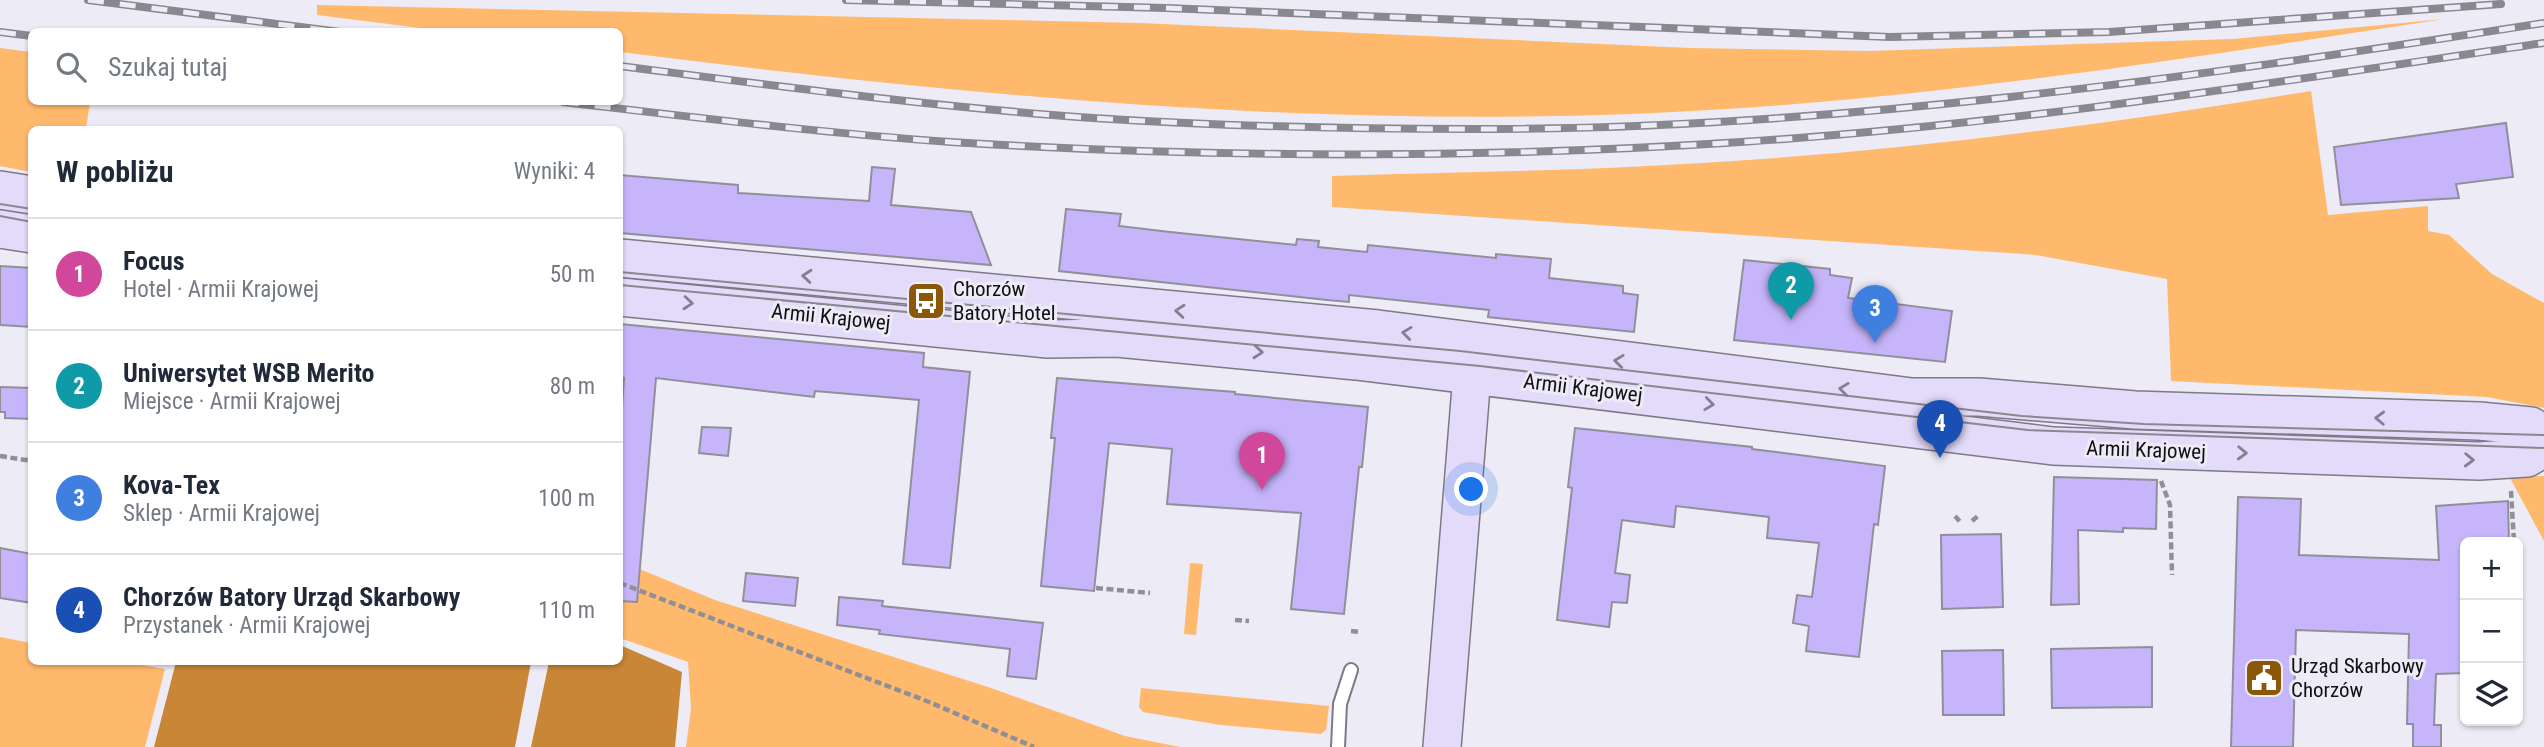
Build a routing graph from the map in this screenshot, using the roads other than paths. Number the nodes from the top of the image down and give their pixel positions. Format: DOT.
graph roads {
  1 [pos="0,190"];
  2 [pos="28,194"];
  3 [pos="0,229"];
  4 [pos="28,233"];
  5 [pos="749,270"];
  6 [pos="629,277"];
  7 [pos="848,279"];
  8 [pos="1032,297"];
  9 [pos="745,308"];
  10 [pos="846,317"];
  11 [pos="1030,337"];
  12 [pos="1473,358"];
  13 [pos="2020,403"];
  14 [pos="2071,407"];
  15 [pos="2191,411"];
  16 [pos="2025,443"];
  17 [pos="2071,447"];
  18 [pos="2191,451"];
  19 [pos="2528,451"];
  20 [pos="1351,670"];
  21 [pos="1338,747"];
  22 [pos="1442,747"];
  1 -- 2 [label="street"];
  3 -- 4 [label="street"];
  5 -- 6 [label="street, Armii Krajowej"];
  7 -- 5 [label="street, Armii Krajowej, one-way"];
  5 -- 9 [label="street"];
  6 -- 9 [label="street, Armii Krajowej, one-way"];
  7 -- 8 [label="street, Armii Krajowej"];
  7 -- 10 [label="street"];
  8 -- 11 [label="street"];
  12 -- 8 [label="street, Armii Krajowej, one-way"];
  9 -- 10 [label="street, Armii Krajowej"];
  10 -- 11 [label="street, Armii Krajowej"];
  11 -- 12 [label="street, Armii Krajowej, one-way"];
  13 -- 12 [label="street, Armii Krajowej, one-way"];
  12 -- 16 [label="street, Armii Krajowej, one-way"];
  12 -- 22 [label="street"];
  13 -- 14 [label="street, Armii Krajowej"];
  13 -- 16 [label="street"];
  14 -- 15 [label="street, Armii Krajowej"];
  14 -- 17 [label="street"];
  15 -- 18 [label="street"];
  19 -- 15 [label="street, Armii Krajowej, one-way"];
  16 -- 17 [label="street, Armii Krajowej"];
  17 -- 18 [label="street, Armii Krajowej"];
  18 -- 19 [label="street, Armii Krajowej, one-way"];
  20 -- 21 [label="lane"];
}
